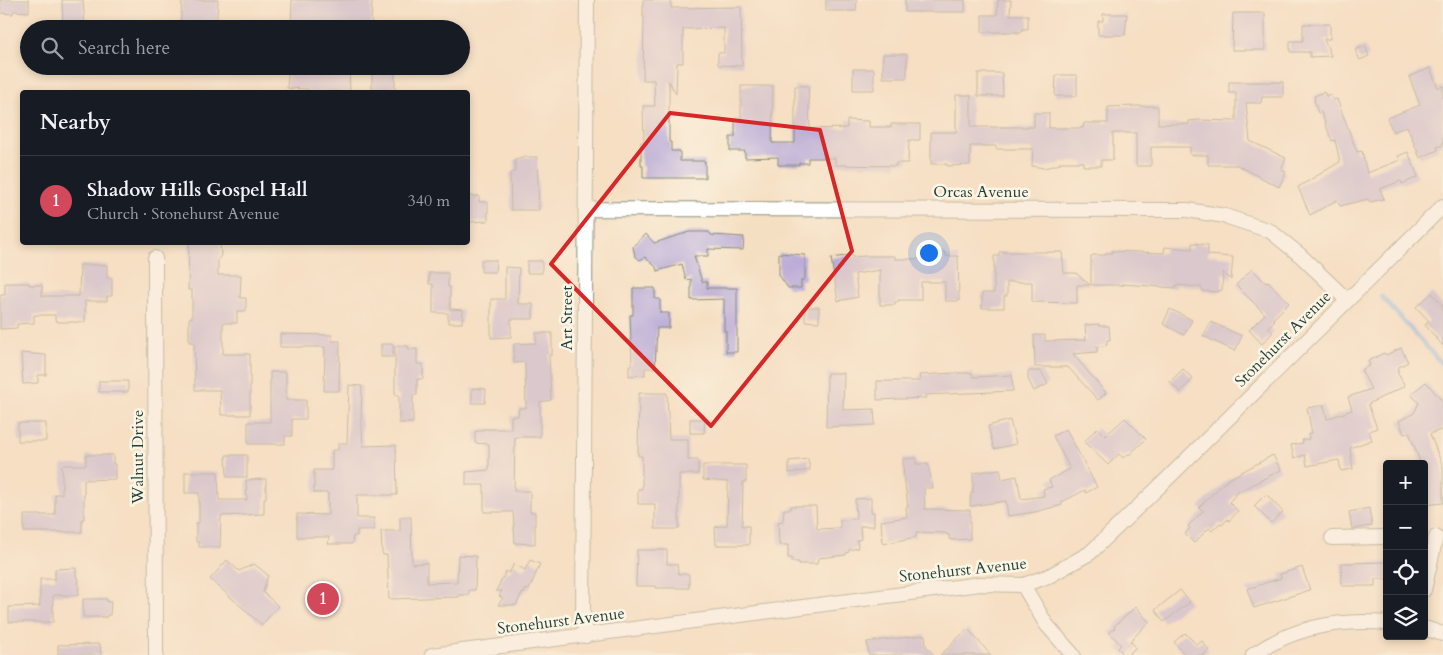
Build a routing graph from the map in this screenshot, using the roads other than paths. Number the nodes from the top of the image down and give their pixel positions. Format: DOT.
graph roads {
  1 [pos="587,0"];
  2 [pos="1443,206"];
  3 [pos="586,209"];
  4 [pos="155,258"];
  5 [pos="1347,300"];
  6 [pos="1435,536"];
  7 [pos="1383,537"];
  8 [pos="1332,538"];
  9 [pos="1428,570"];
  10 [pos="1022,585"];
  11 [pos="1383,622"];
  12 [pos="1428,629"];
  13 [pos="1443,634"];
  14 [pos="586,636"];
  15 [pos="479,652"];
  16 [pos="156,655"];
  17 [pos="432,655"];
  18 [pos="1073,655"];
  19 [pos="1253,655"];
  1 -- 3 [label="street, Art Street"];
  2 -- 5 [label="street, Stonehurst Avenue"];
  3 -- 5 [label="street, Orcas Avenue"];
  3 -- 14 [label="street, Art Street"];
  4 -- 16 [label="street, Walnut Drive"];
  5 -- 10 [label="street, Stonehurst Avenue"];
  6 -- 9 [label="street"];
  7 -- 8 [label="street"];
  10 -- 14 [label="street, Stonehurst Avenue"];
  10 -- 18 [label="street"];
  11 -- 19 [label="street"];
  12 -- 13 [label="street"];
  14 -- 15 [label="street, Stonehurst Avenue"];
  15 -- 17 [label="street, Stonehurst Avenue"];
}
